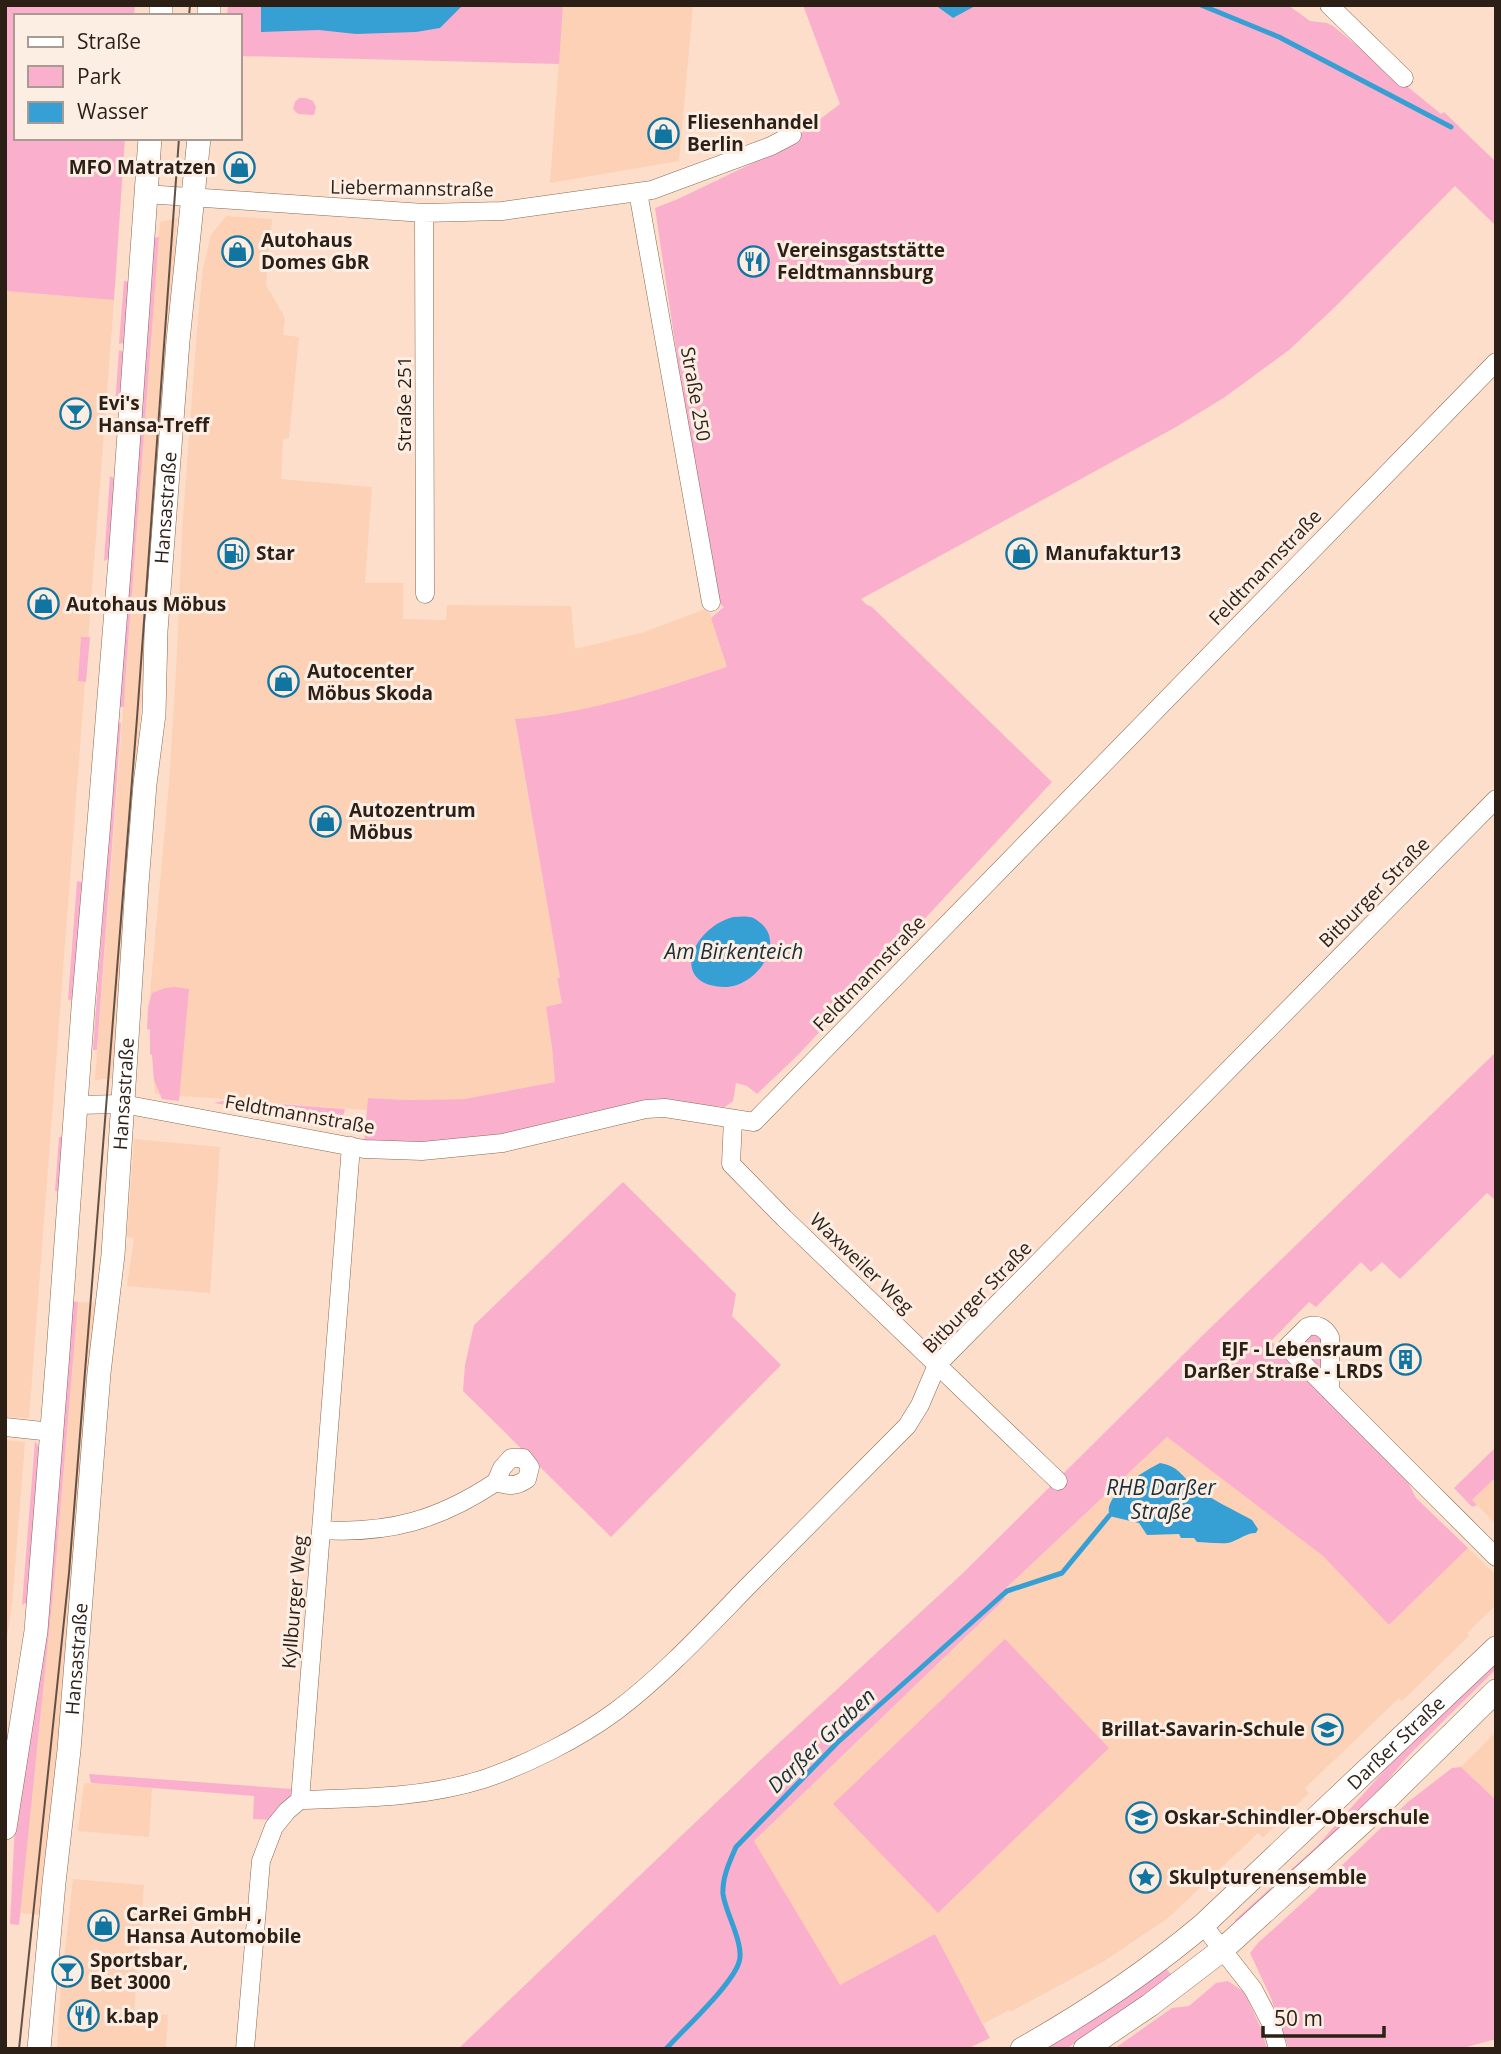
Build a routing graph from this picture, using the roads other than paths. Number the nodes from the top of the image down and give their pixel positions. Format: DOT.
graph roads {
  1 [pos="1329,5"];
  2 [pos="1404,78"];
  3 [pos="792,135"];
  4 [pos="150,140"];
  5 [pos="199,140"];
  6 [pos="638,192"];
  7 [pos="145,194"];
  8 [pos="194,197"];
  9 [pos="424,213"];
  10 [pos="1496,362"];
  11 [pos="425,594"];
  12 [pos="711,602"];
  13 [pos="1496,799"];
  14 [pos="123,1104"];
  15 [pos="75,1105"];
  16 [pos="733,1119"];
  17 [pos="351,1146"];
  18 [pos="937,1365"];
  19 [pos="1330,1391"];
  20 [pos="5,1427"];
  21 [pos="52,1432"];
  22 [pos="1058,1481"];
  23 [pos="496,1482"];
  24 [pos="321,1530"];
  25 [pos="1496,1557"];
  26 [pos="1496,1648"];
  27 [pos="1496,1691"];
  28 [pos="300,1800"];
  29 [pos="5,1828"];
  30 [pos="1203,1925"];
  31 [pos="1223,1950"];
  32 [pos="39,2049"];
  33 [pos="246,2049"];
  34 [pos="1022,2049"];
  35 [pos="1084,2049"];
  36 [pos="1278,2049"];
  1 -- 2 [label="street"];
  3 -- 6 [label="street, Liebermannstraße"];
  4 -- 7 [label="main road"];
  5 -- 8 [label="main road, Hansastraße"];
  6 -- 9 [label="street, Liebermannstraße"];
  6 -- 12 [label="street, Straße 250"];
  7 -- 8 [label="street, Liebermannstraße"];
  7 -- 15 [label="main road"];
  8 -- 9 [label="street, Liebermannstraße"];
  8 -- 14 [label="main road, Hansastraße"];
  9 -- 11 [label="street, Straße 251"];
  10 -- 16 [label="street, Feldtmannstraße"];
  13 -- 18 [label="street, Bitburger Straße"];
  14 -- 15 [label="street, Feldtmannstraße"];
  14 -- 17 [label="street, Feldtmannstraße"];
  14 -- 32 [label="main road, Hansastraße"];
  15 -- 21 [label="main road"];
  16 -- 17 [label="street, Feldtmannstraße"];
  16 -- 18 [label="street, Waxweiler Weg"];
  17 -- 24 [label="street, Kyllburger Weg"];
  18 -- 22 [label="street, Waxweiler Weg"];
  18 -- 28 [label="street, Bitburger Straße"];
  19 -- 25 [label="street"];
  20 -- 21 [label="street"];
  21 -- 29 [label="main road"];
  23 -- 24 [label="street"];
  24 -- 28 [label="street, Kyllburger Weg"];
  26 -- 30 [label="main road, Darßer Straße"];
  27 -- 31 [label="main road, Darßer Straße"];
  28 -- 33 [label="street"];
  30 -- 31 [label="street"];
  30 -- 34 [label="main road, Darßer Straße"];
  31 -- 35 [label="main road, Darßer Straße"];
  31 -- 36 [label="street"];
}
